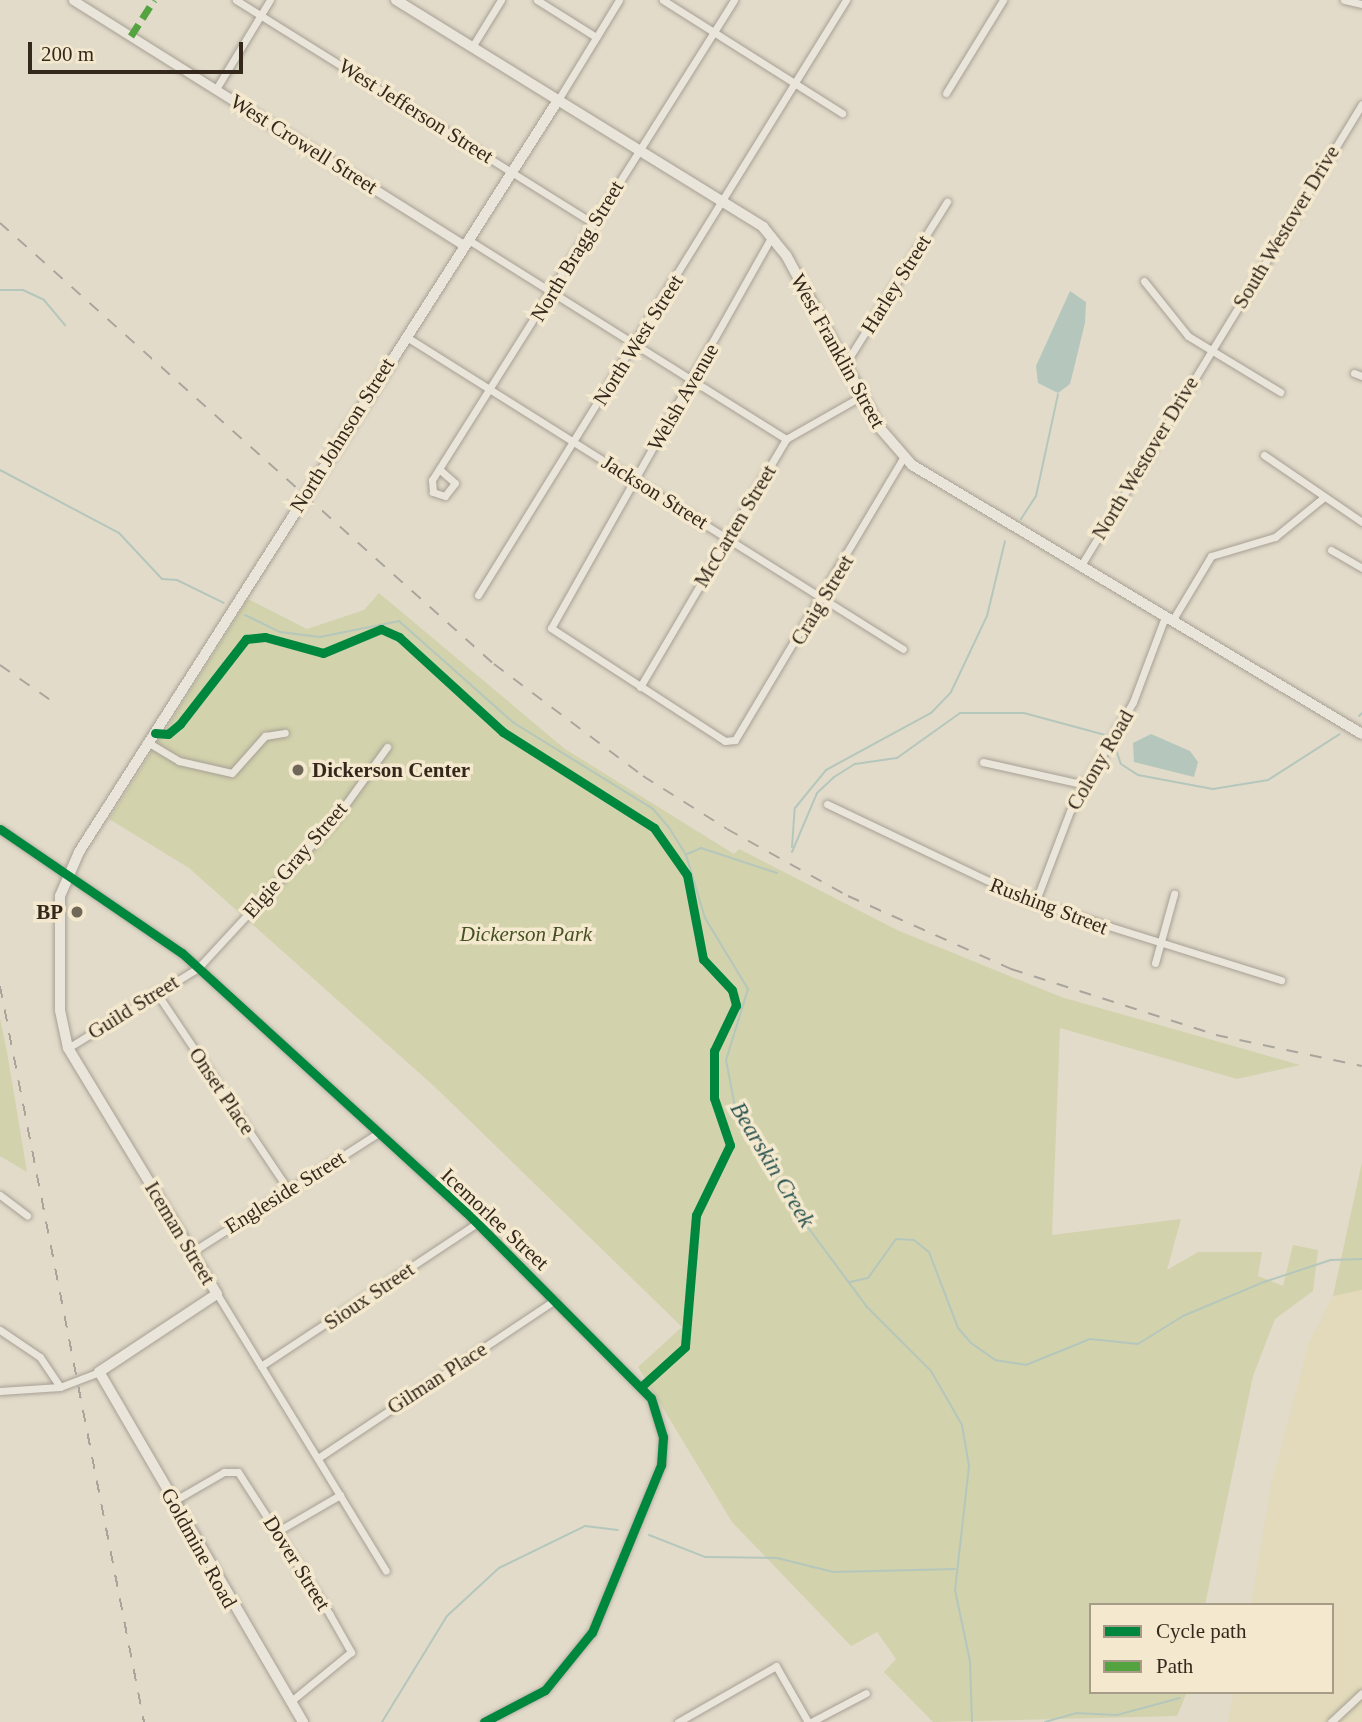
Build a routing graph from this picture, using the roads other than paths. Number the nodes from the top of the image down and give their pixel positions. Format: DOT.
graph roads {
  1 [pos="73,0"];
  2 [pos="236,0"];
  3 [pos="270,0"];
  4 [pos="396,0"];
  5 [pos="502,0"];
  6 [pos="537,0"];
  7 [pos="619,0"];
  8 [pos="663,0"];
  9 [pos="734,0"];
  10 [pos="846,0"];
  11 [pos="1003,0"];
  12 [pos="1344,0"];
  13 [pos="1362,4"];
  14 [pos="261,15"];
  15 [pos="715,33"];
  16 [pos="596,37"];
  17 [pos="472,47"];
  18 [pos="797,85"];
  19 [pos="216,89"];
  20 [pos="946,93"];
  21 [pos="558,100"];
  22 [pos="1362,104"];
  23 [pos="842,113"];
  24 [pos="639,150"];
  25 [pos="511,170"];
  26 [pos="947,202"];
  27 [pos="724,203"];
  28 [pos="594,224"];
  29 [pos="772,236"];
  30 [pos="465,242"];
  31 [pos="1144,281"];
  32 [pos="552,293"];
  33 [pos="405,336"];
  34 [pos="635,345"];
  35 [pos="1210,349"];
  36 [pos="844,366"];
  37 [pos="694,382"];
  38 [pos="490,391"];
  39 [pos="1280,392"];
  40 [pos="860,397"];
  41 [pos="786,439"];
  42 [pos="574,442"];
  43 [pos="1264,455"];
  44 [pos="904,457"];
  45 [pos="439,469"];
  46 [pos="635,478"];
  47 [pos="1325,496"];
  48 [pos="1362,522"];
  49 [pos="728,538"];
  50 [pos="1331,550"];
  51 [pos="1080,567"];
  52 [pos="1362,568"];
  53 [pos="478,595"];
  54 [pos="823,599"];
  55 [pos="1169,619"];
  56 [pos="903,649"];
  57 [pos="640,687"];
  58 [pos="285,733"];
  59 [pos="1362,734"];
  60 [pos="149,743"];
  61 [pos="387,747"];
  62 [pos="983,762"];
  63 [pos="1086,785"];
  64 [pos="827,804"];
  65 [pos="0,829"];
  66 [pos="69,872"];
  67 [pos="1174,894"];
  68 [pos="1035,903"];
  69 [pos="1160,946"];
  70 [pos="1155,963"];
  71 [pos="198,968"];
  72 [pos="1281,980"];
  73 [pos="156,992"];
  74 [pos="68,1048"];
  75 [pos="378,1133"];
  76 [pos="289,1191"];
  77 [pos="0,1195"];
  78 [pos="27,1215"];
  79 [pos="477,1223"];
  80 [pos="192,1252"];
  81 [pos="217,1294"];
  82 [pos="555,1300"];
  83 [pos="0,1330"];
  84 [pos="261,1366"];
  85 [pos="99,1372"];
  86 [pos="60,1387"];
  87 [pos="0,1391"];
  88 [pos="318,1458"];
  89 [pos="340,1495"];
  90 [pos="173,1502"];
  91 [pos="278,1531"];
  92 [pos="386,1571"];
  93 [pos="866,1693"];
  94 [pos="1362,1693"];
  95 [pos="290,1702"];
  96 [pos="303,1722"];
  97 [pos="484,1722"];
  98 [pos="678,1722"];
  99 [pos="810,1722"];
  100 [pos="1331,1722"];
  1 -- 19 [label="street, West Crowell Street"];
  2 -- 14 [label="street, West Jefferson Street"];
  3 -- 14 [label="street"];
  4 -- 17 [label="main road, West Franklin Street"];
  5 -- 17 [label="street"];
  6 -- 16 [label="street"];
  7 -- 16 [label="street, North Johnson Street"];
  8 -- 15 [label="street"];
  9 -- 15 [label="street, North Bragg Street"];
  10 -- 18 [label="street, North West Street"];
  11 -- 20 [label="street"];
  12 -- 13 [label="street"];
  14 -- 19 [label="street"];
  14 -- 25 [label="street, West Jefferson Street"];
  15 -- 18 [label="street"];
  15 -- 24 [label="street, North Bragg Street"];
  16 -- 21 [label="street, North Johnson Street"];
  17 -- 21 [label="main road, West Franklin Street"];
  18 -- 23 [label="street"];
  18 -- 27 [label="street, North West Street"];
  19 -- 30 [label="street, West Crowell Street"];
  21 -- 24 [label="main road, West Franklin Street"];
  21 -- 25 [label="main road, North Johnson Street"];
  22 -- 35 [label="street, South Westover Drive"];
  24 -- 27 [label="main road, West Franklin Street"];
  24 -- 28 [label="street, North Bragg Street"];
  25 -- 28 [label="street, West Jefferson Street"];
  25 -- 30 [label="main road, North Johnson Street"];
  26 -- 36 [label="street, Harley Street"];
  27 -- 29 [label="main road, West Franklin Street"];
  27 -- 34 [label="street, North West Street"];
  28 -- 32 [label="street, North Bragg Street"];
  29 -- 36 [label="main road, West Franklin Street"];
  29 -- 37 [label="street, Welsh Avenue"];
  30 -- 32 [label="street, West Crowell Street"];
  30 -- 33 [label="main road, North Johnson Street"];
  31 -- 35 [label="street"];
  32 -- 34 [label="street, West Crowell Street"];
  32 -- 38 [label="street, North Bragg Street"];
  33 -- 38 [label="street, Jackson Street"];
  33 -- 60 [label="main road, North Johnson Street"];
  34 -- 37 [label="street, West Crowell Street"];
  34 -- 42 [label="street, North West Street"];
  35 -- 39 [label="street"];
  35 -- 51 [label="street, North Westover Drive"];
  36 -- 40 [label="main road, West Franklin Street"];
  37 -- 41 [label="street, West Crowell Street"];
  37 -- 46 [label="street, Welsh Avenue"];
  38 -- 42 [label="street, Jackson Street"];
  38 -- 45 [label="street, North Bragg Street"];
  40 -- 41 [label="street"];
  40 -- 44 [label="main road, West Franklin Street"];
  41 -- 49 [label="street, McCarten Street"];
  42 -- 46 [label="street, Jackson Street"];
  42 -- 53 [label="street, North West Street"];
  43 -- 47 [label="street"];
  44 -- 51 [label="main road, West Franklin Street"];
  44 -- 54 [label="street, Craig Street"];
  46 -- 49 [label="street, Jackson Street"];
  46 -- 57 [label="street, Welsh Avenue"];
  47 -- 48 [label="street"];
  47 -- 55 [label="street, Colony Road"];
  49 -- 54 [label="street, Jackson Street"];
  49 -- 57 [label="street, McCarten Street"];
  50 -- 52 [label="street"];
  51 -- 55 [label="main road, West Franklin Street"];
  54 -- 56 [label="street, Jackson Street"];
  54 -- 57 [label="street, Craig Street"];
  55 -- 59 [label="main road, West Franklin Street"];
  55 -- 63 [label="street, Colony Road"];
  58 -- 60 [label="street"];
  60 -- 66 [label="main road, North Johnson Street"];
  61 -- 71 [label="street, Elgie Gray Street"];
  62 -- 63 [label="street"];
  63 -- 68 [label="street, Colony Road"];
  64 -- 68 [label="street, Rushing Street"];
  65 -- 66 [label="street, Icemorlee Street"];
  66 -- 71 [label="street, Icemorlee Street"];
  66 -- 74 [label="main road, Iceman Street"];
  67 -- 69 [label="street"];
  68 -- 69 [label="street, Rushing Street"];
  69 -- 70 [label="street"];
  69 -- 72 [label="street, Rushing Street"];
  71 -- 73 [label="street, Guild Street"];
  71 -- 75 [label="street, Icemorlee Street"];
  73 -- 74 [label="street, Guild Street"];
  73 -- 76 [label="street, Onset Place"];
  74 -- 80 [label="main road, Iceman Street"];
  75 -- 76 [label="street, Engleside Street"];
  75 -- 79 [label="street, Icemorlee Street"];
  76 -- 80 [label="street, Engleside Street"];
  77 -- 78 [label="street"];
  79 -- 82 [label="street, Icemorlee Street"];
  79 -- 84 [label="street, Sioux Street"];
  80 -- 81 [label="main road, Iceman Street"];
  81 -- 84 [label="street, Iceman Street"];
  81 -- 85 [label="main road"];
  82 -- 88 [label="street, Gilman Place"];
  82 -- 97 [label="street, Icemorlee Street"];
  83 -- 86 [label="street"];
  84 -- 88 [label="street, Iceman Street"];
  85 -- 86 [label="street"];
  85 -- 90 [label="main road, Goldmine Road"];
  86 -- 87 [label="street"];
  88 -- 89 [label="street, Iceman Street"];
  89 -- 91 [label="street"];
  89 -- 92 [label="street, Iceman Street"];
  90 -- 91 [label="street, Dover Street"];
  90 -- 95 [label="main road, Goldmine Road"];
  91 -- 95 [label="street, Dover Street"];
  93 -- 99 [label="street"];
  94 -- 100 [label="street"];
  95 -- 96 [label="main road, Goldmine Road"];
  98 -- 99 [label="street"];
}
